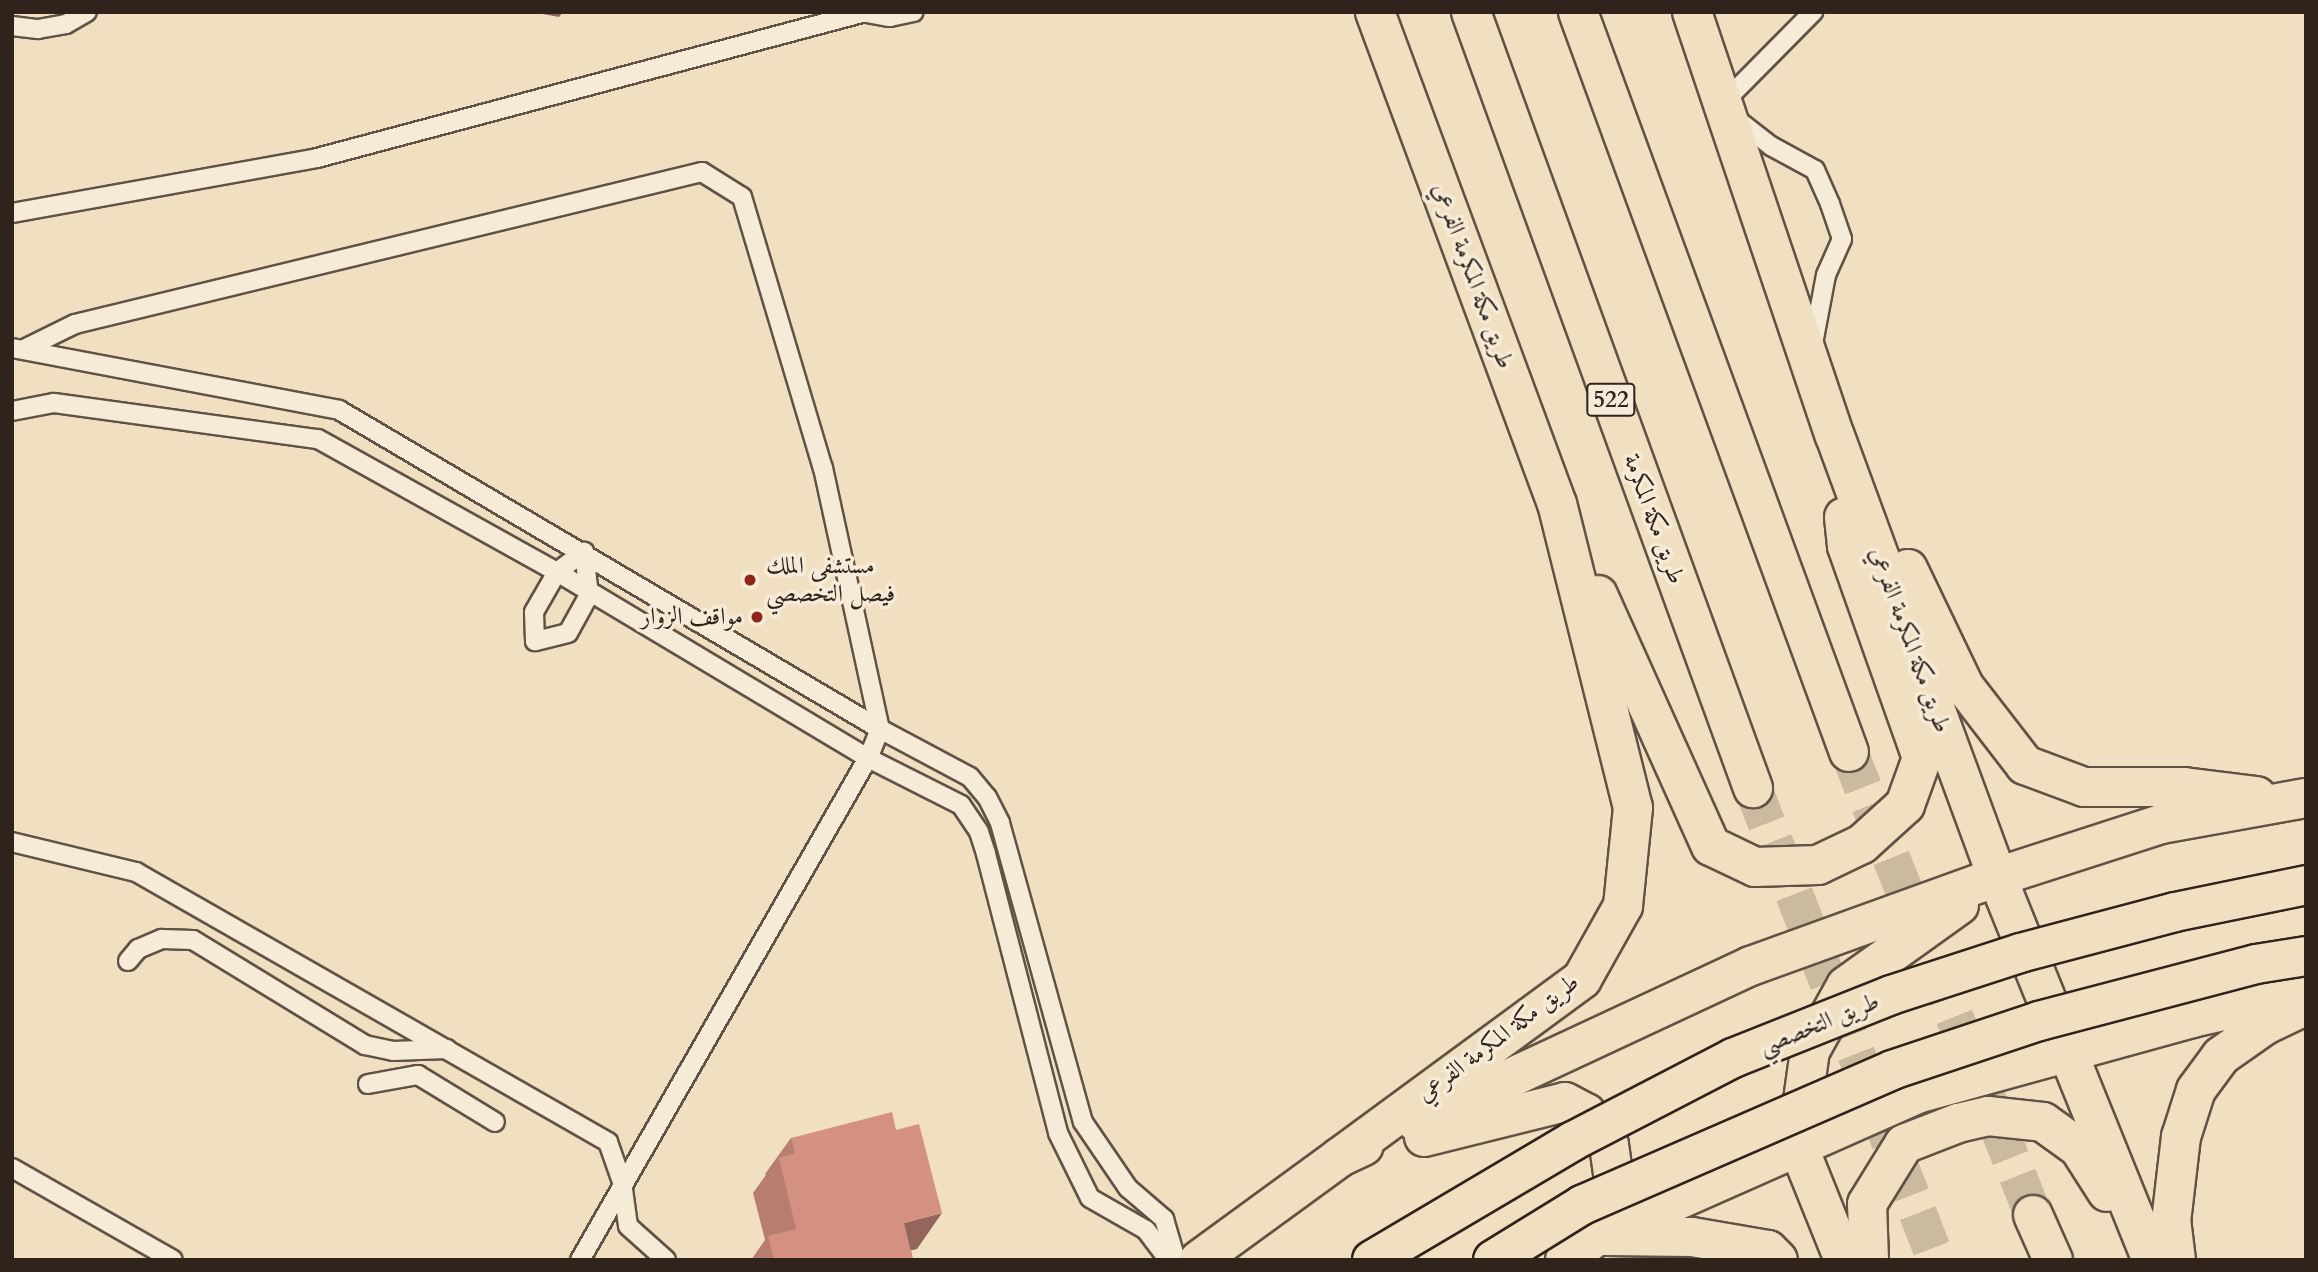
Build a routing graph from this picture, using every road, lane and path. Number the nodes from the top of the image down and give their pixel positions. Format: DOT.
graph roads {
  1 [pos="87,12"];
  2 [pos="913,12"];
  3 [pos="1375,12"];
  4 [pos="1471,12"];
  5 [pos="1578,12"];
  6 [pos="1692,12"];
  7 [pos="1813,12"];
  8 [pos="862,13"];
  9 [pos="12,26"];
  10 [pos="1726,107"];
  11 [pos="12,213"];
  12 [pos="18,348"];
  13 [pos="1810,361"];
  14 [pos="12,411"];
  15 [pos="1835,436"];
  16 [pos="1557,503"];
  17 [pos="584,552"];
  18 [pos="557,572"];
  19 [pos="589,595"];
  20 [pos="880,729"];
  21 [pos="1849,752"];
  22 [pos="868,758"];
  23 [pos="1753,788"];
  24 [pos="2298,799"];
  25 [pos="12,842"];
  26 [pos="1997,877"];
  27 [pos="2306,886"];
  28 [pos="2306,956"];
  29 [pos="128,961"];
  30 [pos="2306,992"];
  31 [pos="2306,1006"];
  32 [pos="447,1049"];
  33 [pos="2069,1051"];
  34 [pos="368,1084"];
  35 [pos="495,1122"];
  36 [pos="1797,1143"];
  37 [pos="1340,1157"];
  38 [pos="12,1168"];
  39 [pos="622,1182"];
  40 [pos="2033,1215"];
  41 [pos="1597,1236"];
  42 [pos="173,1260"];
  43 [pos="580,1260"];
  44 [pos="666,1260"];
  45 [pos="1169,1260"];
  46 [pos="1176,1260"];
  47 [pos="1199,1260"];
  48 [pos="1372,1260"];
  49 [pos="1493,1260"];
  50 [pos="1566,1260"];
  51 [pos="1778,1260"];
  52 [pos="1844,1260"];
  53 [pos="1869,1260"];
  54 [pos="2053,1260"];
  55 [pos="2141,1260"];
  56 [pos="2151,1260"];
  57 [pos="2176,1260"];
  1 -- 9 [label="lane"];
  2 -- 8 [label="lane"];
  3 -- 16 [label="main road, طريق مكة المكرمة الفرعي"];
  4 -- 23 [label="main road, طريق مكة المكرمة / 522"];
  5 -- 21 [label="main road"];
  6 -- 10 [label="main road, طريق مكة المكرمة الفرعي"];
  7 -- 10 [label="lane"];
  8 -- 11 [label="lane"];
  10 -- 13 [label="main road, طريق مكة المكرمة الفرعي"];
  10 -- 13 [label="lane"];
  12 -- 17 [label="lane"];
  12 -- 20 [label="lane"];
  13 -- 15 [label="main road, طريق مكة المكرمة الفرعي"];
  14 -- 18 [label="lane"];
  15 -- 16 [label="main road"];
  15 -- 24 [label="main road"];
  15 -- 26 [label="main road, طريق مكة المكرمة الفرعي"];
  16 -- 37 [label="main road, طريق مكة المكرمة الفرعي"];
  17 -- 18 [label="lane"];
  17 -- 19 [label="lane"];
  17 -- 20 [label="lane"];
  18 -- 19 [label="lane"];
  18 -- 19 [label="lane"];
  19 -- 22 [label="lane"];
  20 -- 22 [label="lane"];
  20 -- 46 [label="lane"];
  22 -- 39 [label="lane"];
  22 -- 45 [label="lane"];
  24 -- 26 [label="main road"];
  25 -- 32 [label="lane"];
  26 -- 33 [label="main road, طريق مكة المكرمة الفرعي"];
  26 -- 36 [label="main road"];
  26 -- 37 [label="main road"];
  27 -- 48 [label="main road, طريق التخصصي, bridge"];
  28 -- 49 [label="main road, bridge"];
  29 -- 32 [label="lane"];
  30 -- 33 [label="main road"];
  31 -- 57 [label="main road"];
  32 -- 39 [label="lane"];
  33 -- 36 [label="main road"];
  33 -- 56 [label="main road, طريق مكة المكرمة الفرعي"];
  34 -- 35 [label="lane"];
  36 -- 41 [label="main road"];
  36 -- 52 [label="main road"];
  37 -- 41 [label="main road"];
  37 -- 47 [label="main road"];
  38 -- 42 [label="lane"];
  39 -- 43 [label="lane"];
  39 -- 44 [label="lane"];
  40 -- 54 [label="main road"];
  41 -- 50 [label="main road"];
  41 -- 51 [label="main road"];
  53 -- 55 [label="main road"];
}
